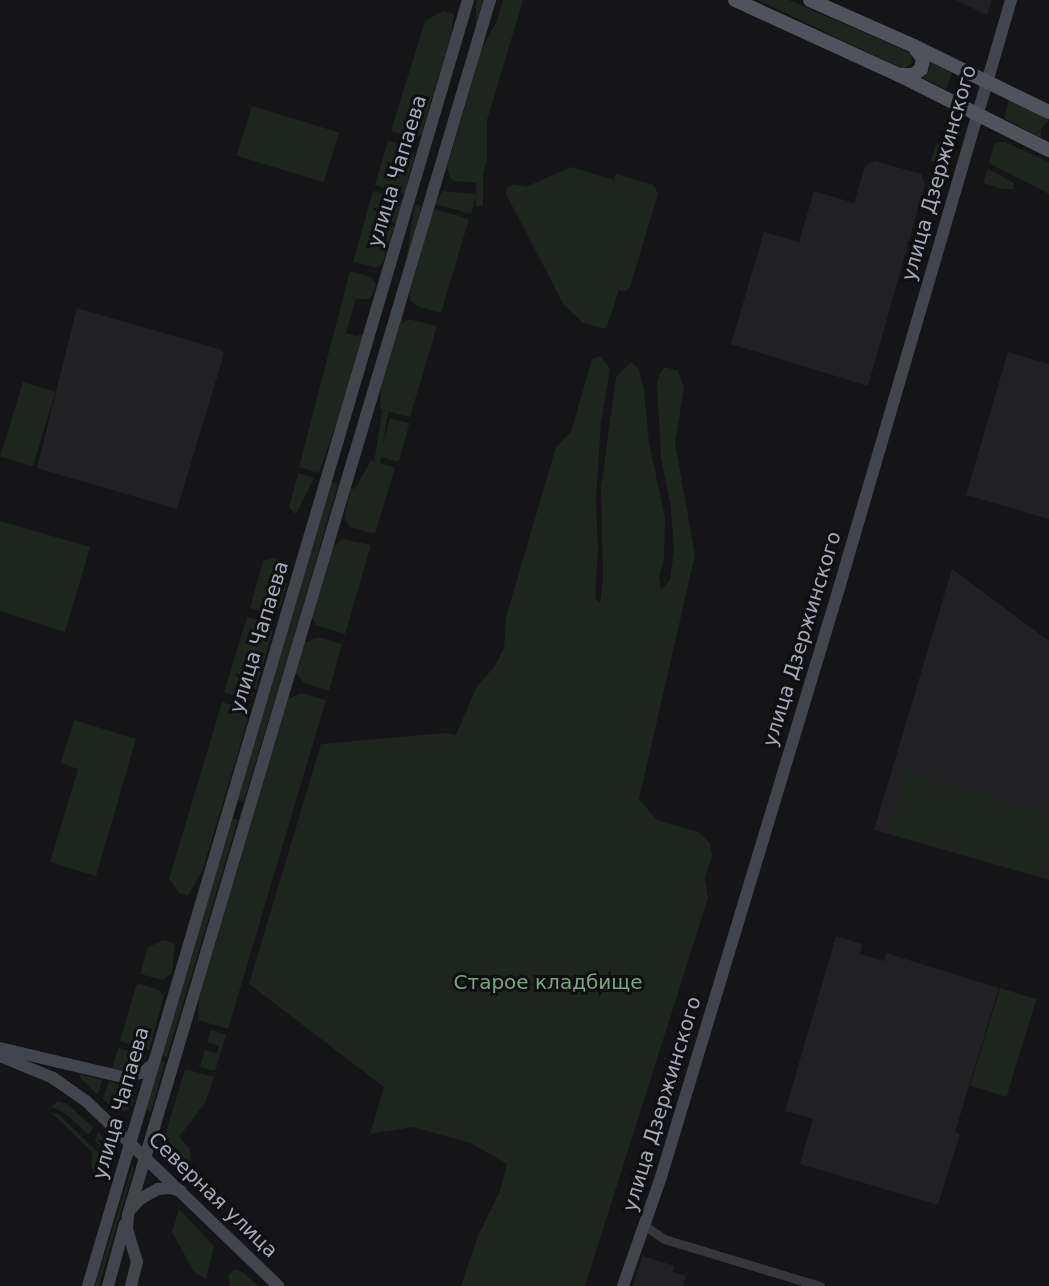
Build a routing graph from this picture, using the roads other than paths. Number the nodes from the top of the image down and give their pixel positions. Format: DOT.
graph roads {
  1 [pos="468,0"];
  2 [pos="490,0"];
  3 [pos="735,0"];
  4 [pos="810,0"];
  5 [pos="1011,0"];
  6 [pos="914,46"];
  7 [pos="899,75"];
  8 [pos="987,81"];
  9 [pos="1049,112"];
  10 [pos="977,114"];
  11 [pos="1049,135"];
  12 [pos="1049,141"];
  13 [pos="1049,150"];
  14 [pos="229,807"];
  15 [pos="247,812"];
  16 [pos="0,1048"];
  17 [pos="0,1056"];
  18 [pos="153,1063"];
  19 [pos="130,1142"];
  20 [pos="145,1157"];
  21 [pos="181,1191"];
  22 [pos="127,1218"];
  23 [pos="645,1226"];
  24 [pos="88,1286"];
  25 [pos="108,1286"];
  26 [pos="132,1286"];
  27 [pos="278,1286"];
  28 [pos="623,1286"];
  29 [pos="820,1286"];
  1 -- 14 [label="main road, улица Чапаева"];
  2 -- 15 [label="main road, улица Чапаева"];
  3 -- 7 [label="main road"];
  4 -- 6 [label="main road"];
  5 -- 8 [label="main road, улица Дзержинского"];
  6 -- 7 [label="main road"];
  6 -- 8 [label="main road"];
  7 -- 10 [label="main road"];
  8 -- 9 [label="main road"];
  8 -- 10 [label="main road, улица Дзержинского"];
  10 -- 13 [label="main road"];
  10 -- 23 [label="main road, улица Дзержинского"];
  11 -- 12 [label="main road"];
  14 -- 15 [label="main road"];
  14 -- 18 [label="main road, улица Чапаева"];
  15 -- 20 [label="main road, улица Чапаева"];
  16 -- 18 [label="main road"];
  17 -- 19 [label="main road, Северная улица"];
  18 -- 19 [label="main road, улица Чапаева"];
  19 -- 20 [label="main road, Северная улица"];
  19 -- 24 [label="main road, улица Чапаева"];
  20 -- 21 [label="main road, Северная улица"];
  20 -- 22 [label="main road, улица Чапаева"];
  21 -- 22 [label="main road"];
  21 -- 27 [label="main road, Северная улица"];
  22 -- 25 [label="main road, улица Чапаева"];
  22 -- 26 [label="main road"];
  23 -- 28 [label="main road, улица Дзержинского"];
  23 -- 29 [label="street"];
}
